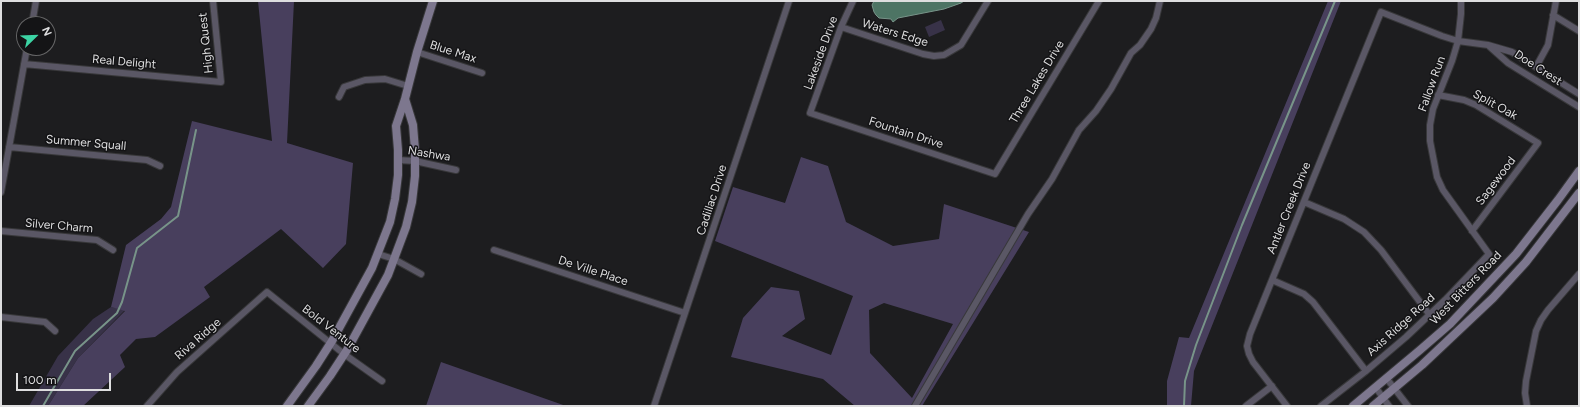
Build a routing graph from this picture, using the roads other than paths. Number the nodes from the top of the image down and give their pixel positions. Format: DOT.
graph roads {
  1 [pos="36,1"];
  2 [pos="213,1"];
  3 [pos="433,1"];
  4 [pos="790,1"];
  5 [pos="853,1"];
  6 [pos="988,1"];
  7 [pos="1099,1"];
  8 [pos="1160,1"];
  9 [pos="1460,1"];
  10 [pos="1556,1"];
  11 [pos="1381,12"];
  12 [pos="1553,15"];
  13 [pos="33,16"];
  14 [pos="841,28"];
  15 [pos="1579,32"];
  16 [pos="1458,41"];
  17 [pos="1488,45"];
  18 [pos="417,52"];
  19 [pos="26,56"];
  20 [pos="24,64"];
  21 [pos="1536,67"];
  22 [pos="482,73"];
  23 [pos="221,82"];
  24 [pos="408,86"];
  25 [pos="1579,94"];
  26 [pos="1438,95"];
  27 [pos="339,97"];
  28 [pos="405,99"];
  29 [pos="1579,107"];
  30 [pos="810,113"];
  31 [pos="1538,143"];
  32 [pos="9,147"];
  33 [pos="398,160"];
  34 [pos="415,161"];
  35 [pos="160,166"];
  36 [pos="456,170"];
  37 [pos="1579,170"];
  38 [pos="995,174"];
  39 [pos="1,192"];
  40 [pos="1579,193"];
  41 [pos="1304,202"];
  42 [pos="1,231"];
  43 [pos="1472,231"];
  44 [pos="113,250"];
  45 [pos="494,250"];
  46 [pos="378,254"];
  47 [pos="1489,254"];
  48 [pos="394,259"];
  49 [pos="421,274"];
  50 [pos="1579,274"];
  51 [pos="1272,280"];
  52 [pos="267,292"];
  53 [pos="685,313"];
  54 [pos="1430,314"];
  55 [pos="1,316"];
  56 [pos="56,331"];
  57 [pos="330,343"];
  58 [pos="344,354"];
  59 [pos="1366,371"];
  60 [pos="1388,379"];
  61 [pos="382,380"];
  62 [pos="1272,386"];
  63 [pos="1376,388"];
  64 [pos="1395,388"];
  65 [pos="1384,398"];
  66 [pos="146,406"];
  67 [pos="287,406"];
  68 [pos="308,406"];
  69 [pos="654,406"];
  70 [pos="915,406"];
  71 [pos="1246,406"];
  72 [pos="1287,406"];
  73 [pos="1321,406"];
  74 [pos="1353,406"];
  75 [pos="1373,406"];
  76 [pos="1389,406"];
  77 [pos="1408,406"];
  78 [pos="1527,406"];
  1 -- 13 [label="street"];
  2 -- 23 [label="street, High Quest"];
  3 -- 18 [label="street"];
  4 -- 53 [label="street, Cadillac Drive"];
  5 -- 14 [label="street, Lakeside Drive"];
  6 -- 14 [label="street, Waters Edge"];
  7 -- 38 [label="street, Three Lakes Drive"];
  8 -- 70 [label="street"];
  9 -- 16 [label="street, Fallow Run"];
  10 -- 12 [label="street"];
  11 -- 16 [label="street, Doe Crest"];
  11 -- 41 [label="street, Antler Creek Drive"];
  12 -- 15 [label="street"];
  12 -- 21 [label="street"];
  14 -- 30 [label="street, Lakeside Drive"];
  16 -- 17 [label="street, Doe Crest"];
  16 -- 26 [label="street, Fallow Run"];
  17 -- 21 [label="street, Doe Crest"];
  17 -- 29 [label="street, Doe Crest"];
  18 -- 22 [label="street, Blue Max"];
  18 -- 24 [label="street"];
  19 -- 20 [label="street"];
  20 -- 23 [label="street, Real Delight"];
  20 -- 32 [label="street"];
  21 -- 25 [label="street, Doe Crest"];
  24 -- 27 [label="street"];
  24 -- 28 [label="street"];
  26 -- 31 [label="street, Split Oak"];
  26 -- 43 [label="street, Fallow Run"];
  28 -- 33 [label="street"];
  28 -- 34 [label="street"];
  30 -- 38 [label="street, Fountain Drive"];
  31 -- 43 [label="street, Sagewood"];
  32 -- 35 [label="street, Summer Squall"];
  32 -- 39 [label="street"];
  33 -- 34 [label="street, Nashwa"];
  33 -- 46 [label="street"];
  34 -- 36 [label="street, Nashwa"];
  34 -- 48 [label="street"];
  37 -- 60 [label="street, West Bitters Road"];
  40 -- 64 [label="street, West Bitters Road"];
  41 -- 51 [label="street, Antler Creek Drive"];
  41 -- 54 [label="street"];
  42 -- 44 [label="street, Silver Charm"];
  43 -- 47 [label="street, Fallow Run"];
  45 -- 53 [label="street, De Ville Place"];
  46 -- 48 [label="street"];
  46 -- 57 [label="street"];
  47 -- 54 [label="street, Axis Ridge Road"];
  48 -- 49 [label="street"];
  48 -- 58 [label="street"];
  50 -- 78 [label="street"];
  51 -- 59 [label="street"];
  51 -- 62 [label="street, Antler Creek Drive"];
  52 -- 57 [label="street, Bold Venture"];
  52 -- 66 [label="street, Riva Ridge"];
  53 -- 69 [label="street, Cadillac Drive"];
  54 -- 59 [label="street, Axis Ridge Road"];
  55 -- 56 [label="street"];
  57 -- 58 [label="street, Bold Venture"];
  57 -- 67 [label="street"];
  58 -- 61 [label="street, Bold Venture"];
  58 -- 68 [label="street"];
  59 -- 73 [label="street, Axis Ridge Road"];
  60 -- 63 [label="street, West Bitters Road"];
  60 -- 64 [label="street"];
  62 -- 71 [label="street"];
  62 -- 72 [label="street, Antler Creek Drive"];
  63 -- 65 [label="street"];
  63 -- 74 [label="street, West Bitters Road"];
  64 -- 65 [label="street, West Bitters Road"];
  64 -- 77 [label="street"];
  65 -- 75 [label="street, West Bitters Road"];
  65 -- 76 [label="street"];
}
